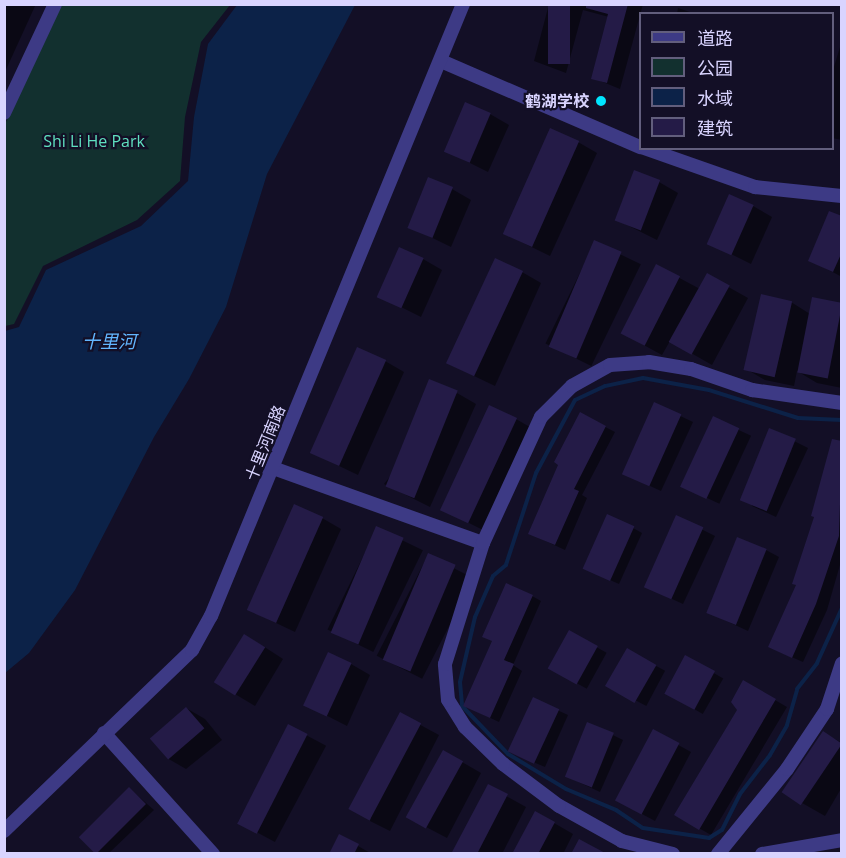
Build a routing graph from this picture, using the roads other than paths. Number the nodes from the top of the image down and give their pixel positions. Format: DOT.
graph roads {
  1 [pos="55,4"];
  2 [pos="463,4"];
  3 [pos="441,61"];
  4 [pos="4,113"];
  5 [pos="639,147"];
  6 [pos="648,150"];
  7 [pos="842,196"];
  8 [pos="842,403"];
  9 [pos="273,468"];
  10 [pos="483,543"];
  11 [pos="842,663"];
  12 [pos="104,733"];
  13 [pos="4,831"];
  14 [pos="842,840"];
  15 [pos="213,854"];
  16 [pos="673,854"];
  17 [pos="718,854"];
  18 [pos="762,854"];
  1 -- 4 [label="street"];
  2 -- 3 [label="street, 十里河南路"];
  3 -- 5 [label="street"];
  3 -- 9 [label="street, 十里河南路"];
  6 -- 7 [label="street"];
  8 -- 10 [label="street"];
  9 -- 10 [label="street"];
  9 -- 12 [label="street, 十里河南路"];
  10 -- 16 [label="street"];
  11 -- 17 [label="street"];
  12 -- 13 [label="street, 十里河南路"];
  12 -- 15 [label="street"];
  14 -- 18 [label="street"];
}
